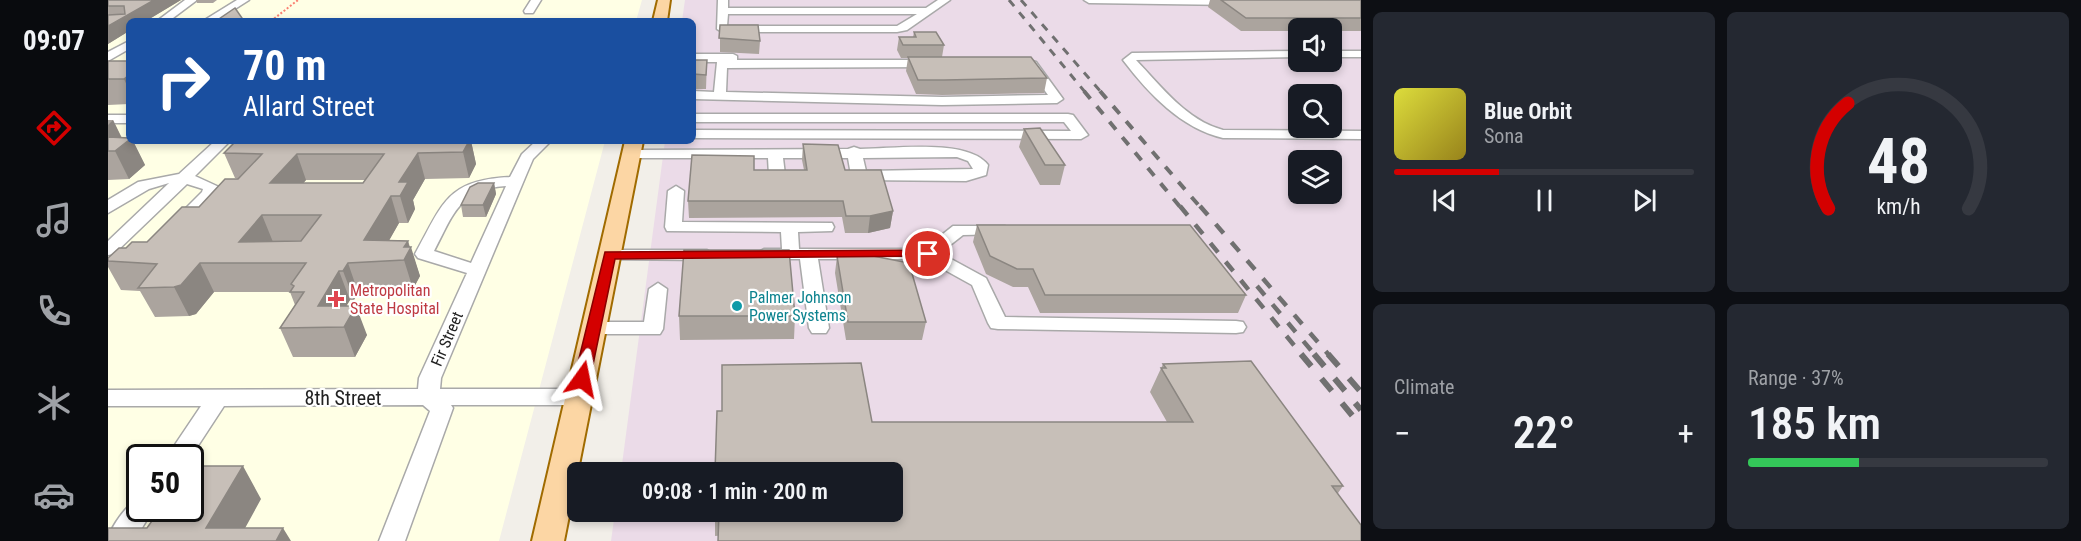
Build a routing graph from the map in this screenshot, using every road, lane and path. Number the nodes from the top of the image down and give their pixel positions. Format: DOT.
graph roads {
  1 [pos="192,0"];
  2 [pos="244,0"];
  3 [pos="298,0"];
  4 [pos="536,0"];
  5 [pos="664,0"];
  6 [pos="945,0"];
  7 [pos="1089,0"];
  8 [pos="1242,2"];
  9 [pos="722,8"];
  10 [pos="530,11"];
  11 [pos="929,11"];
  12 [pos="808,12"];
  13 [pos="166,18"];
  14 [pos="213,18"];
  15 [pos="275,18"];
  16 [pos="661,18"];
  17 [pos="126,46"];
  18 [pos="1288,54"];
  19 [pos="1342,54"];
  20 [pos="1361,54"];
  21 [pos="108,57"];
  22 [pos="696,58"];
  23 [pos="1020,65"];
  24 [pos="696,95"];
  25 [pos="720,96"];
  26 [pos="696,118"];
  27 [pos="108,119"];
  28 [pos="126,119"];
  29 [pos="696,134"];
  30 [pos="1361,135"];
  31 [pos="220,144"];
  32 [pos="541,144"];
  33 [pos="633,147"];
  34 [pos="854,152"];
  35 [pos="775,154"];
  36 [pos="777,176"];
  37 [pos="184,178"];
  38 [pos="516,181"];
  39 [pos="676,191"];
  40 [pos="108,208"];
  41 [pos="789,227"];
  42 [pos="826,227"];
  43 [pos="1017,229"];
  44 [pos="166,238"];
  45 [pos="108,250"];
  46 [pos="745,254"];
  47 [pos="799,254"];
  48 [pos="928,254"];
  49 [pos="609,255"];
  50 [pos="723,255"];
  51 [pos="476,270"];
  52 [pos="658,289"];
  53 [pos="1236,327"];
  54 [pos="819,328"];
  55 [pos="593,329"];
  56 [pos="578,397"];
  57 [pos="108,398"];
  58 [pos="218,398"];
  59 [pos="428,398"];
  60 [pos="187,444"];
  61 [pos="132,522"];
  62 [pos="119,541"];
  63 [pos="392,541"];
  64 [pos="548,541"];
  1 -- 13 [label="street"];
  2 -- 14 [label="street"];
  3 -- 15 [label="path"];
  4 -- 10 [label="street"];
  5 -- 16 [label="main road"];
  6 -- 11 [label="street"];
  7 -- 8 [label="street"];
  9 -- 12 [label="street"];
  9 -- 12 [label="street"];
  11 -- 12 [label="street"];
  11 -- 12 [label="street"];
  17 -- 21 [label="street"];
  18 -- 30 [label="street"];
  19 -- 20 [label="street"];
  22 -- 25 [label="street"];
  23 -- 25 [label="street"];
  24 -- 25 [label="street"];
  26 -- 29 [label="street"];
  27 -- 28 [label="street"];
  31 -- 37 [label="street"];
  32 -- 38 [label="street, Fir Street"];
  33 -- 35 [label="street"];
  33 -- 49 [label="main road"];
  34 -- 34 [label="street"];
  34 -- 35 [label="street"];
  35 -- 36 [label="street"];
  37 -- 40 [label="street"];
  37 -- 44 [label="street"];
  37 -- 45 [label="street"];
  38 -- 51 [label="street, Fir Street"];
  38 -- 51 [label="street"];
  39 -- 41 [label="street"];
  41 -- 42 [label="street"];
  41 -- 47 [label="street"];
  43 -- 48 [label="street"];
  46 -- 47 [label="street"];
  47 -- 48 [label="street"];
  47 -- 54 [label="street"];
  48 -- 53 [label="street"];
  49 -- 50 [label="street"];
  49 -- 55 [label="main road"];
  51 -- 59 [label="street, Fir Street"];
  52 -- 55 [label="street"];
  55 -- 56 [label="main road"];
  56 -- 59 [label="street, 8th Street"];
  56 -- 64 [label="main road"];
  57 -- 58 [label="street, 8th Street"];
  58 -- 59 [label="street, 8th Street"];
  58 -- 60 [label="street"];
  59 -- 63 [label="street"];
  61 -- 62 [label="street"];
}
